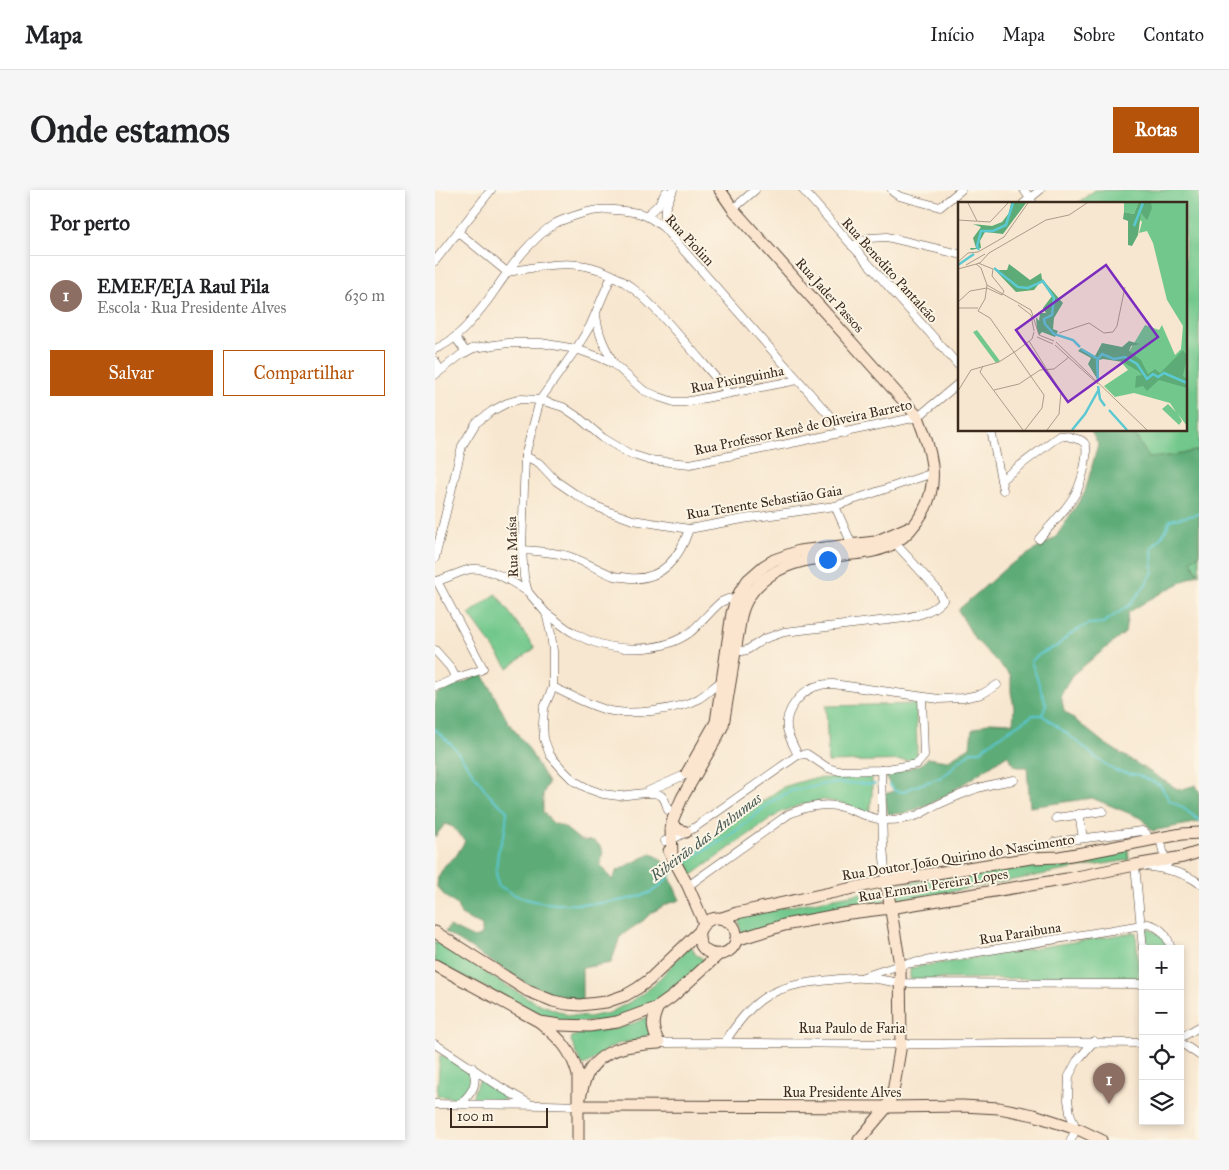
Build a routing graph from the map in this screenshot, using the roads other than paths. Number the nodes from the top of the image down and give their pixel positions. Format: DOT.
graph roads {
  1 [pos="491,190"];
  2 [pos="667,190"];
  3 [pos="673,190"];
  4 [pos="755,190"];
  5 [pos="804,190"];
  6 [pos="961,190"];
  7 [pos="1024,190"];
  8 [pos="1039,190"];
  9 [pos="719,191"];
  10 [pos="893,191"];
  11 [pos="1032,201"];
  12 [pos="733,208"];
  13 [pos="647,215"];
  14 [pos="664,228"];
  15 [pos="458,232"];
  16 [pos="852,246"];
  17 [pos="958,254"];
  18 [pos="435,261"];
  19 [pos="507,272"];
  20 [pos="612,276"];
  21 [pos="595,314"];
  22 [pos="455,336"];
  23 [pos="435,349"];
  24 [pos="576,349"];
  25 [pos="466,352"];
  26 [pos="435,361"];
  27 [pos="614,364"];
  28 [pos="958,365"];
  29 [pos="438,372"];
  30 [pos="798,380"];
  31 [pos="958,384"];
  32 [pos="729,393"];
  33 [pos="540,400"];
  34 [pos="918,417"];
  35 [pos="992,431"];
  36 [pos="845,433"];
  37 [pos="525,456"];
  38 [pos="933,473"];
  39 [pos="1001,480"];
  40 [pos="1003,490"];
  41 [pos="835,506"];
  42 [pos="920,518"];
  43 [pos="689,529"];
  44 [pos="1039,539"];
  45 [pos="895,543"];
  46 [pos="523,550"];
  47 [pos="853,550"];
  48 [pos="435,558"];
  49 [pos="436,581"];
  50 [pos="528,592"];
  51 [pos="741,602"];
  52 [pos="546,613"];
  53 [pos="435,650"];
  54 [pos="731,650"];
  55 [pos="456,678"];
  56 [pos="726,681"];
  57 [pos="997,685"];
  58 [pos="435,686"];
  59 [pos="553,687"];
  60 [pos="724,696"];
  61 [pos="922,697"];
  62 [pos="700,698"];
  63 [pos="798,755"];
  64 [pos="881,770"];
  65 [pos="691,776"];
  66 [pos="1014,780"];
  67 [pos="644,793"];
  68 [pos="668,810"];
  69 [pos="1103,811"];
  70 [pos="1079,814"];
  71 [pos="1056,818"];
  72 [pos="883,820"];
  73 [pos="671,824"];
  74 [pos="687,832"];
  75 [pos="1199,833"];
  76 [pos="1083,838"];
  77 [pos="1149,840"];
  78 [pos="668,841"];
  79 [pos="1054,842"];
  80 [pos="1199,852"];
  81 [pos="1165,860"];
  82 [pos="1138,864"];
  83 [pos="1179,872"];
  84 [pos="885,881"];
  85 [pos="1199,883"];
  86 [pos="688,887"];
  87 [pos="890,908"];
  88 [pos="721,918"];
  89 [pos="1141,926"];
  90 [pos="702,928"];
  91 [pos="435,932"];
  92 [pos="736,940"];
  93 [pos="1143,945"];
  94 [pos="1170,945"];
  95 [pos="718,955"];
  96 [pos="435,965"];
  97 [pos="900,965"];
  98 [pos="861,978"];
  99 [pos="900,982"];
  100 [pos="1139,984"];
  101 [pos="658,1007"];
  102 [pos="540,1022"];
  103 [pos="1199,1027"];
  104 [pos="1184,1036"];
  105 [pos="725,1042"];
  106 [pos="1094,1042"];
  107 [pos="659,1043"];
  108 [pos="1139,1043"];
  109 [pos="435,1044"];
  110 [pos="901,1044"];
  111 [pos="1184,1045"];
  112 [pos="435,1050"];
  113 [pos="445,1050"];
  114 [pos="1199,1055"];
  115 [pos="472,1067"];
  116 [pos="590,1070"];
  117 [pos="577,1071"];
  118 [pos="435,1104"];
  119 [pos="460,1104"];
  120 [pos="530,1104"];
  121 [pos="578,1106"];
  122 [pos="887,1107"];
  123 [pos="1076,1129"];
  124 [pos="578,1140"];
  125 [pos="859,1140"];
  126 [pos="1071,1140"];
  127 [pos="1101,1140"];
  1 -- 15 [label="street"];
  2 -- 13 [label="street"];
  3 -- 14 [label="street"];
  4 -- 12 [label="street"];
  5 -- 16 [label="street, Rua Benedito Pantaleão"];
  6 -- 10 [label="street"];
  7 -- 11 [label="street"];
  8 -- 11 [label="street"];
  9 -- 12 [label="street, Rua Jader Passos"];
  12 -- 34 [label="street, Rua Jader Passos"];
  13 -- 14 [label="street, Rua Piolim"];
  13 -- 19 [label="street, Rua Piolim"];
  14 -- 30 [label="street, Rua Piolim"];
  15 -- 18 [label="street"];
  15 -- 19 [label="street"];
  16 -- 17 [label="street"];
  16 -- 28 [label="street, Rua Benedito Pantaleão"];
  19 -- 20 [label="street"];
  19 -- 22 [label="street, Rua Piolim"];
  20 -- 21 [label="street, Rua Maísa"];
  20 -- 32 [label="street"];
  21 -- 24 [label="street, Rua Maísa"];
  21 -- 27 [label="street"];
  22 -- 23 [label="street, Rua Piolim"];
  22 -- 25 [label="street"];
  24 -- 25 [label="street, Rua Pixinguinha"];
  24 -- 27 [label="street, Rua Pixinguinha"];
  24 -- 33 [label="street, Rua Maísa"];
  25 -- 29 [label="street, Rua Pixinguinha"];
  26 -- 29 [label="street"];
  27 -- 32 [label="street, Rua Pixinguinha"];
  30 -- 32 [label="street, Rua Pixinguinha"];
  30 -- 36 [label="street, Rua Piolim"];
  31 -- 34 [label="street, Rua Professor Renê de Oliveira Barreto"];
  33 -- 36 [label="street, Rua Professor Renê de Oliveira Barreto"];
  33 -- 37 [label="street, Rua Maísa"];
  33 -- 48 [label="street, Rua Professor Renê de Oliveira Barreto"];
  34 -- 36 [label="street, Rua Professor Renê de Oliveira Barreto"];
  34 -- 38 [label="street"];
  35 -- 39 [label="street"];
  37 -- 43 [label="street, Rua Tenente Sebastião Gaia"];
  37 -- 46 [label="street, Rua Maísa"];
  38 -- 41 [label="street, Rua Tenente Sebastião Gaia"];
  38 -- 42 [label="street"];
  39 -- 40 [label="street"];
  39 -- 44 [label="street"];
  41 -- 43 [label="street, Rua Tenente Sebastião Gaia"];
  41 -- 47 [label="street"];
  42 -- 45 [label="street"];
  42 -- 47 [label="street"];
  43 -- 46 [label="street"];
  45 -- 47 [label="street"];
  45 -- 54 [label="street"];
  46 -- 50 [label="street, Rua Maísa"];
  47 -- 51 [label="street"];
  49 -- 50 [label="street"];
  49 -- 55 [label="street"];
  50 -- 52 [label="street, Rua Maísa"];
  51 -- 52 [label="street"];
  51 -- 54 [label="street"];
  52 -- 59 [label="street, Rua Maísa"];
  53 -- 55 [label="street"];
  54 -- 56 [label="street"];
  55 -- 58 [label="street"];
  56 -- 60 [label="street"];
  56 -- 62 [label="street"];
  57 -- 61 [label="street"];
  59 -- 62 [label="street"];
  59 -- 67 [label="street, Rua Maísa"];
  60 -- 62 [label="street"];
  60 -- 65 [label="street"];
  61 -- 63 [label="street"];
  61 -- 64 [label="street"];
  63 -- 64 [label="street"];
  63 -- 74 [label="street"];
  64 -- 72 [label="street"];
  65 -- 67 [label="street, Rua Maísa"];
  65 -- 68 [label="street"];
  65 -- 73 [label="street"];
  66 -- 72 [label="street"];
  67 -- 68 [label="street"];
  68 -- 78 [label="street"];
  69 -- 70 [label="street"];
  70 -- 71 [label="street"];
  70 -- 76 [label="street"];
  72 -- 84 [label="street"];
  72 -- 86 [label="street"];
  73 -- 74 [label="street"];
  73 -- 78 [label="street"];
  74 -- 78 [label="street"];
  75 -- 77 [label="street, Rua Doutor João Quirino do Nascimento"];
  76 -- 77 [label="street"];
  76 -- 79 [label="street"];
  77 -- 81 [label="street"];
  77 -- 82 [label="street"];
  77 -- 84 [label="street, Rua Doutor João Quirino do Nascimento"];
  78 -- 86 [label="street"];
  80 -- 81 [label="street, Rua Ermani Pereira Lopes"];
  81 -- 82 [label="street, Rua Ermani Pereira Lopes"];
  81 -- 83 [label="street"];
  82 -- 83 [label="street"];
  82 -- 87 [label="street, Rua Ermani Pereira Lopes"];
  82 -- 89 [label="street"];
  83 -- 85 [label="street"];
  84 -- 87 [label="street"];
  84 -- 88 [label="street, Rua Doutor João Quirino do Nascimento"];
  86 -- 88 [label="street"];
  86 -- 90 [label="street"];
  87 -- 92 [label="street, Rua Ermani Pereira Lopes"];
  87 -- 97 [label="street"];
  88 -- 90 [label="street"];
  88 -- 92 [label="street"];
  89 -- 93 [label="street"];
  89 -- 94 [label="street, Rua Paraibuna"];
  89 -- 97 [label="street, Rua Paraibuna"];
  90 -- 91 [label="street"];
  90 -- 95 [label="street"];
  92 -- 95 [label="street"];
  95 -- 101 [label="street"];
  96 -- 102 [label="street"];
  97 -- 98 [label="street, Rua Paraibuna"];
  97 -- 99 [label="street"];
  98 -- 99 [label="street, Rua Paraibuna"];
  98 -- 105 [label="street, Rua Paraibuna"];
  99 -- 100 [label="street, Rua Paraibuna"];
  99 -- 110 [label="street"];
  101 -- 102 [label="street"];
  101 -- 107 [label="street"];
  102 -- 117 [label="street"];
  103 -- 104 [label="street"];
  105 -- 107 [label="street, Rua Paulo de Faria"];
  105 -- 110 [label="street, Rua Paulo de Faria"];
  106 -- 108 [label="street, Rua Paulo de Faria"];
  106 -- 110 [label="street, Rua Paulo de Faria"];
  106 -- 123 [label="street"];
  107 -- 116 [label="street, Rua Paulo de Faria"];
  109 -- 113 [label="street"];
  110 -- 122 [label="street"];
  111 -- 114 [label="street"];
  112 -- 113 [label="street"];
  113 -- 115 [label="street"];
  115 -- 119 [label="street"];
  115 -- 120 [label="street"];
  116 -- 117 [label="street"];
  116 -- 121 [label="street, Rua Paulo de Faria"];
  117 -- 121 [label="street"];
  118 -- 119 [label="street"];
  119 -- 120 [label="street"];
  120 -- 121 [label="street"];
  121 -- 122 [label="street, Rua Presidente Alves"];
  121 -- 124 [label="street"];
  122 -- 123 [label="street, Rua Presidente Alves"];
  122 -- 125 [label="street"];
  123 -- 126 [label="street"];
  123 -- 127 [label="street, Rua Presidente Alves"];
}
